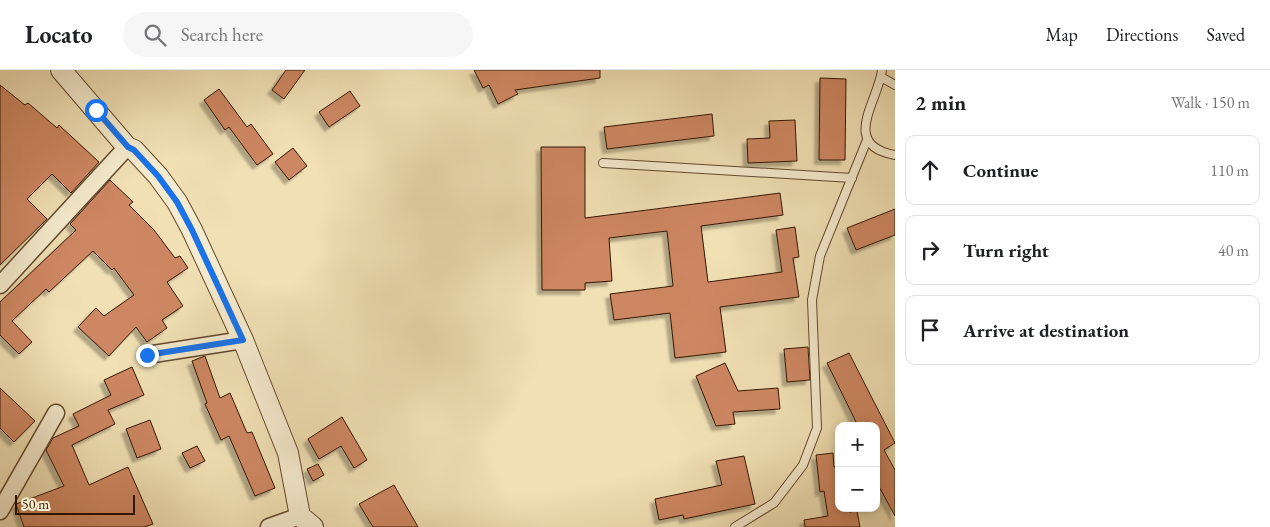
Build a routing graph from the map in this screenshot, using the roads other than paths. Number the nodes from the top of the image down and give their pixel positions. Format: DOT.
graph roads {
  1 [pos="60,70"];
  2 [pos="882,74"];
  3 [pos="895,86"];
  4 [pos="867,140"];
  5 [pos="128,147"];
  6 [pos="895,155"];
  7 [pos="603,163"];
  8 [pos="852,178"];
  9 [pos="0,285"];
  10 [pos="243,340"];
  11 [pos="147,355"];
  12 [pos="56,413"];
  13 [pos="0,511"];
  14 [pos="307,521"];
  15 [pos="269,527"];
  16 [pos="735,527"];
  1 -- 5 [label="street"];
  2 -- 3 [label="lane"];
  2 -- 4 [label="lane"];
  4 -- 6 [label="lane"];
  4 -- 8 [label="lane"];
  5 -- 9 [label="street"];
  5 -- 10 [label="street"];
  7 -- 8 [label="lane"];
  8 -- 16 [label="lane"];
  10 -- 11 [label="street"];
  10 -- 14 [label="street"];
  12 -- 13 [label="street"];
  14 -- 15 [label="street"];
}
